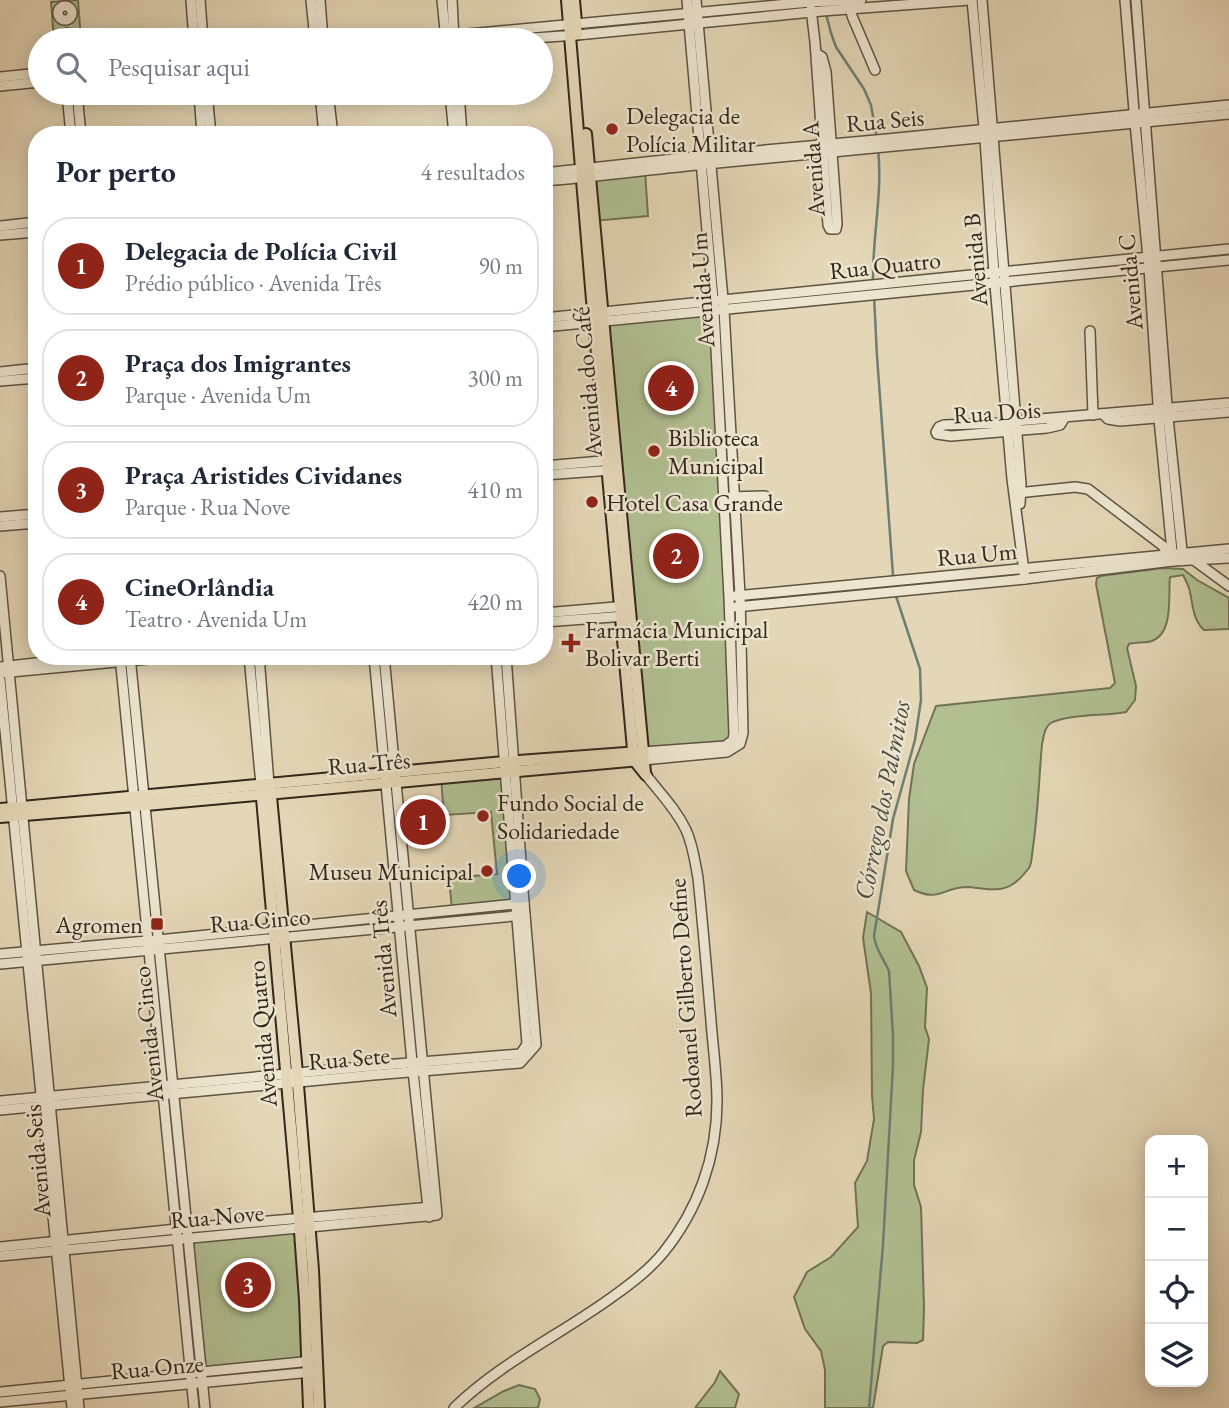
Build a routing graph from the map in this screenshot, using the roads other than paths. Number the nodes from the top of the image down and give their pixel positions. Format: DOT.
graph roads {
  1 [pos="191,0"];
  2 [pos="200,0"];
  3 [pos="311,0"];
  4 [pos="320,0"];
  5 [pos="442,0"];
  6 [pos="452,0"];
  7 [pos="567,0"];
  8 [pos="574,0"];
  9 [pos="687,0"];
  10 [pos="696,0"];
  11 [pos="861,0"];
  12 [pos="971,0"];
  13 [pos="982,0"];
  14 [pos="1125,0"];
  15 [pos="1136,0"];
  16 [pos="850,3"];
  17 [pos="814,5"];
  18 [pos="836,6"];
  19 [pos="693,18"];
  20 [pos="66,20"];
  21 [pos="65,28"];
  22 [pos="193,28"];
  23 [pos="202,28"];
  24 [pos="314,28"];
  25 [pos="322,28"];
  26 [pos="448,28"];
  27 [pos="451,28"];
  28 [pos="573,30"];
  29 [pos="553,31"];
  30 [pos="553,33"];
  31 [pos="875,70"];
  32 [pos="28,74"];
  33 [pos="0,77"];
  34 [pos="28,83"];
  35 [pos="0,86"];
  36 [pos="68,105"];
  37 [pos="78,105"];
  38 [pos="200,105"];
  39 [pos="209,105"];
  40 [pos="321,105"];
  41 [pos="329,105"];
  42 [pos="451,105"];
  43 [pos="460,105"];
  44 [pos="1229,105"];
  45 [pos="1229,114"];
  46 [pos="1145,118"];
  47 [pos="1134,119"];
  48 [pos="70,126"];
  49 [pos="80,126"];
  50 [pos="201,126"];
  51 [pos="210,126"];
  52 [pos="323,126"];
  53 [pos="331,126"];
  54 [pos="453,126"];
  55 [pos="462,126"];
  56 [pos="989,134"];
  57 [pos="827,149"];
  58 [pos="706,160"];
  59 [pos="553,173"];
  60 [pos="585,173"];
  61 [pos="553,179"];
  62 [pos="1148,212"];
  63 [pos="28,223"];
  64 [pos="0,226"];
  65 [pos="28,233"];
  66 [pos="0,236"];
  67 [pos="1229,249"];
  68 [pos="1152,257"];
  69 [pos="1229,260"];
  70 [pos="1153,267"];
  71 [pos="999,277"];
  72 [pos="719,305"];
  73 [pos="597,317"];
  74 [pos="553,318"];
  75 [pos="553,325"];
  76 [pos="1090,331"];
  77 [pos="28,369"];
  78 [pos="0,372"];
  79 [pos="28,379"];
  80 [pos="0,381"];
  81 [pos="1229,403"];
  82 [pos="1229,412"];
  83 [pos="1163,413"];
  84 [pos="1098,414"];
  85 [pos="1012,427"];
  86 [pos="611,465"];
  87 [pos="553,466"];
  88 [pos="553,474"];
  89 [pos="1018,493"];
  90 [pos="734,496"];
  91 [pos="765,496"];
  92 [pos="723,497"];
  93 [pos="28,515"];
  94 [pos="0,517"];
  95 [pos="28,524"];
  96 [pos="0,526"];
  97 [pos="1229,549"];
  98 [pos="1179,557"];
  99 [pos="1229,558"];
  100 [pos="1025,574"];
  101 [pos="0,576"];
  102 [pos="1229,586"];
  103 [pos="892,587"];
  104 [pos="734,596"];
  105 [pos="735,607"];
  106 [pos="624,611"];
  107 [pos="553,613"];
  108 [pos="553,621"];
  109 [pos="38,665"];
  110 [pos="60,665"];
  111 [pos="127,665"];
  112 [pos="250,665"];
  113 [pos="259,665"];
  114 [pos="375,665"];
  115 [pos="384,665"];
  116 [pos="497,665"];
  117 [pos="506,665"];
  118 [pos="5,670"];
  119 [pos="0,680"];
  120 [pos="736,742"];
  121 [pos="638,756"];
  122 [pos="509,766"];
  123 [pos="646,775"];
  124 [pos="390,777"];
  125 [pos="266,789"];
  126 [pos="140,801"];
  127 [pos="0,809"];
  128 [pos="18,811"];
  129 [pos="0,817"];
  130 [pos="519,903"];
  131 [pos="409,915"];
  132 [pos="520,915"];
  133 [pos="398,916"];
  134 [pos="405,926"];
  135 [pos="279,933"];
  136 [pos="154,945"];
  137 [pos="0,954"];
  138 [pos="31,956"];
  139 [pos="0,964"];
  140 [pos="423,1066"];
  141 [pos="412,1067"];
  142 [pos="292,1078"];
  143 [pos="168,1090"];
  144 [pos="0,1101"];
  145 [pos="46,1101"];
  146 [pos="0,1110"];
  147 [pos="174,1146"];
  148 [pos="433,1211"];
  149 [pos="304,1223"];
  150 [pos="188,1233"];
  151 [pos="177,1234"];
  152 [pos="60,1245"];
  153 [pos="0,1247"];
  154 [pos="0,1256"];
  155 [pos="312,1366"];
  156 [pos="191,1378"];
  157 [pos="201,1378"];
  158 [pos="74,1390"];
  159 [pos="0,1392"];
  160 [pos="0,1402"];
  161 [pos="72,1408"];
  162 [pos="79,1408"];
  163 [pos="194,1408"];
  164 [pos="205,1408"];
  165 [pos="309,1408"];
  166 [pos="318,1408"];
  167 [pos="454,1408"];
  1 -- 22 [label="street"];
  2 -- 23 [label="street"];
  3 -- 24 [label="street"];
  4 -- 25 [label="street"];
  5 -- 26 [label="street"];
  6 -- 27 [label="street"];
  7 -- 28 [label="main road, Avenida do Café"];
  8 -- 28 [label="main road, Avenida do Café"];
  9 -- 19 [label="street, Avenida Um"];
  10 -- 19 [label="street, Avenida Um"];
  11 -- 16 [label="street"];
  12 -- 16 [label="street"];
  12 -- 56 [label="street, Avenida B"];
  13 -- 56 [label="street, Avenida B"];
  14 -- 47 [label="street, Avenida C"];
  15 -- 46 [label="street, Avenida C"];
  16 -- 18 [label="street"];
  16 -- 31 [label="street"];
  17 -- 18 [label="street"];
  17 -- 19 [label="street"];
  17 -- 57 [label="street, Avenida A"];
  19 -- 28 [label="street"];
  19 -- 58 [label="street, Avenida Um"];
  20 -- 21 [label="street"];
  28 -- 29 [label="street"];
  28 -- 30 [label="street"];
  28 -- 60 [label="main road, Avenida do Café"];
  32 -- 33 [label="street"];
  34 -- 35 [label="street"];
  36 -- 48 [label="street"];
  37 -- 49 [label="street"];
  38 -- 50 [label="street"];
  39 -- 51 [label="street"];
  40 -- 52 [label="street"];
  41 -- 53 [label="street"];
  42 -- 54 [label="street"];
  43 -- 55 [label="street"];
  44 -- 46 [label="street, Rua Seis"];
  45 -- 46 [label="street, Rua Seis"];
  46 -- 47 [label="street, Rua Seis"];
  46 -- 62 [label="street, Avenida C"];
  47 -- 56 [label="street, Rua Seis"];
  47 -- 62 [label="street, Avenida C"];
  56 -- 57 [label="street, Rua Seis"];
  56 -- 71 [label="street, Avenida B"];
  57 -- 57 [label="street, Avenida A"];
  57 -- 58 [label="street, Rua Seis"];
  58 -- 60 [label="street, Rua Seis"];
  58 -- 72 [label="street, Avenida Um"];
  59 -- 60 [label="street, Rua Seis"];
  60 -- 61 [label="street, Rua Seis"];
  60 -- 73 [label="main road, Avenida do Café"];
  62 -- 68 [label="street, Avenida C"];
  63 -- 64 [label="street"];
  65 -- 66 [label="street"];
  67 -- 68 [label="street, Rua Quatro"];
  68 -- 70 [label="street, Avenida C"];
  68 -- 71 [label="street, Rua Quatro"];
  69 -- 70 [label="street, Rua Quatro"];
  70 -- 71 [label="street, Rua Quatro"];
  70 -- 83 [label="street, Avenida C"];
  71 -- 72 [label="street, Rua Quatro"];
  71 -- 85 [label="street, Avenida B"];
  72 -- 73 [label="street, Rua Quatro"];
  72 -- 90 [label="street, Avenida Um"];
  72 -- 92 [label="street, Avenida Um"];
  73 -- 74 [label="street, Rua Quatro"];
  73 -- 75 [label="street, Rua Quatro"];
  73 -- 86 [label="main road, Avenida do Café"];
  76 -- 84 [label="street"];
  77 -- 78 [label="street"];
  79 -- 80 [label="street"];
  81 -- 83 [label="street, Rua Dois"];
  82 -- 83 [label="street, Rua Dois"];
  83 -- 84 [label="street, Rua Dois"];
  83 -- 98 [label="street, Avenida C"];
  84 -- 85 [label="street, Rua Dois"];
  85 -- 85 [label="street, Rua Dois"];
  85 -- 89 [label="street, Avenida B"];
  86 -- 87 [label="street"];
  86 -- 88 [label="street"];
  86 -- 106 [label="main road, Avenida do Café"];
  89 -- 98 [label="street"];
  89 -- 100 [label="street, Avenida B"];
  90 -- 91 [label="street"];
  90 -- 92 [label="street"];
  90 -- 104 [label="street, Avenida Um"];
  92 -- 104 [label="street, Avenida Um"];
  93 -- 94 [label="street"];
  95 -- 96 [label="street"];
  97 -- 98 [label="street, Rua Um"];
  98 -- 99 [label="street, Rua Um"];
  98 -- 100 [label="street, Rua Um"];
  98 -- 102 [label="street"];
  100 -- 103 [label="street, Rua Um"];
  100 -- 103 [label="street, Rua Um"];
  101 -- 118 [label="street, Avenida Seis"];
  103 -- 104 [label="street, Rua Um"];
  103 -- 105 [label="street, Rua Um"];
  104 -- 105 [label="street, Avenida Um"];
  105 -- 120 [label="street, Avenida Um"];
  106 -- 107 [label="street"];
  106 -- 108 [label="street"];
  106 -- 121 [label="main road, Avenida do Café"];
  109 -- 118 [label="street"];
  110 -- 118 [label="street"];
  111 -- 126 [label="street, Avenida Cinco"];
  112 -- 125 [label="street, Avenida Quatro"];
  113 -- 125 [label="street, Avenida Quatro"];
  114 -- 124 [label="street, Avenida Três"];
  115 -- 124 [label="street, Avenida Três"];
  116 -- 122 [label="street"];
  117 -- 122 [label="street"];
  118 -- 128 [label="street, Avenida Seis"];
  119 -- 128 [label="street, Avenida Seis"];
  120 -- 121 [label="street, Rua Três"];
  121 -- 122 [label="main road, Rua Três"];
  121 -- 123 [label="main road, Rodoanel Gilberto Define"];
  122 -- 124 [label="main road, Rua Três"];
  122 -- 130 [label="street"];
  123 -- 167 [label="street, Rodoanel Gilberto Define"];
  124 -- 125 [label="main road, Rua Três"];
  124 -- 131 [label="street, Avenida Três"];
  124 -- 133 [label="street, Avenida Três"];
  125 -- 126 [label="main road, Rua Três"];
  125 -- 135 [label="main road, Avenida Quatro"];
  126 -- 128 [label="main road, Rua Três"];
  126 -- 136 [label="street, Avenida Cinco"];
  127 -- 128 [label="main road, Rua Três"];
  128 -- 129 [label="main road, Rua Três"];
  128 -- 138 [label="street, Avenida Seis"];
  130 -- 131 [label="street, Rua Cinco"];
  130 -- 132 [label="street"];
  131 -- 133 [label="street, Rua Cinco"];
  131 -- 134 [label="street, Avenida Três"];
  132 -- 134 [label="street, Rua Cinco"];
  132 -- 140 [label="street, Rua Sete"];
  133 -- 134 [label="street, Avenida Três"];
  133 -- 135 [label="street, Rua Cinco"];
  134 -- 135 [label="street, Rua Cinco"];
  134 -- 140 [label="street, Avenida Três"];
  134 -- 141 [label="street, Avenida Três"];
  135 -- 136 [label="street, Rua Cinco"];
  135 -- 142 [label="main road, Avenida Quatro"];
  136 -- 138 [label="street, Rua Cinco"];
  136 -- 143 [label="street, Avenida Cinco"];
  137 -- 138 [label="street, Rua Cinco"];
  138 -- 139 [label="street, Rua Cinco"];
  138 -- 145 [label="street, Avenida Seis"];
  140 -- 141 [label="street, Rua Sete"];
  140 -- 148 [label="street, Avenida Três"];
  141 -- 142 [label="street, Rua Sete"];
  141 -- 148 [label="street, Avenida Três"];
  142 -- 143 [label="street, Rua Sete"];
  142 -- 149 [label="main road, Avenida Quatro"];
  143 -- 145 [label="street, Rua Sete"];
  143 -- 147 [label="street, Avenida Cinco"];
  144 -- 145 [label="street, Rua Sete"];
  145 -- 146 [label="street, Rua Sete"];
  145 -- 152 [label="street, Avenida Seis"];
  147 -- 150 [label="street, Avenida Cinco"];
  147 -- 151 [label="street, Avenida Cinco"];
  148 -- 149 [label="street, Rua Nove"];
  149 -- 150 [label="street, Rua Nove"];
  149 -- 155 [label="main road, Avenida Quatro"];
  150 -- 151 [label="street, Rua Nove"];
  150 -- 157 [label="street, Avenida Cinco"];
  151 -- 152 [label="street, Rua Nove"];
  151 -- 156 [label="street, Avenida Cinco"];
  152 -- 153 [label="street, Rua Nove"];
  152 -- 154 [label="street, Rua Nove"];
  152 -- 158 [label="street, Avenida Seis"];
  155 -- 157 [label="street, Rua Onze"];
  155 -- 165 [label="main road, Avenida Quatro"];
  155 -- 166 [label="main road, Avenida Quatro"];
  156 -- 157 [label="street, Rua Onze"];
  156 -- 158 [label="street, Rua Onze"];
  156 -- 163 [label="street, Avenida Cinco"];
  157 -- 164 [label="street, Avenida Cinco"];
  158 -- 159 [label="street, Rua Onze"];
  158 -- 160 [label="street, Rua Onze"];
  158 -- 161 [label="street, Avenida Seis"];
  158 -- 162 [label="street, Avenida Seis"];
}
